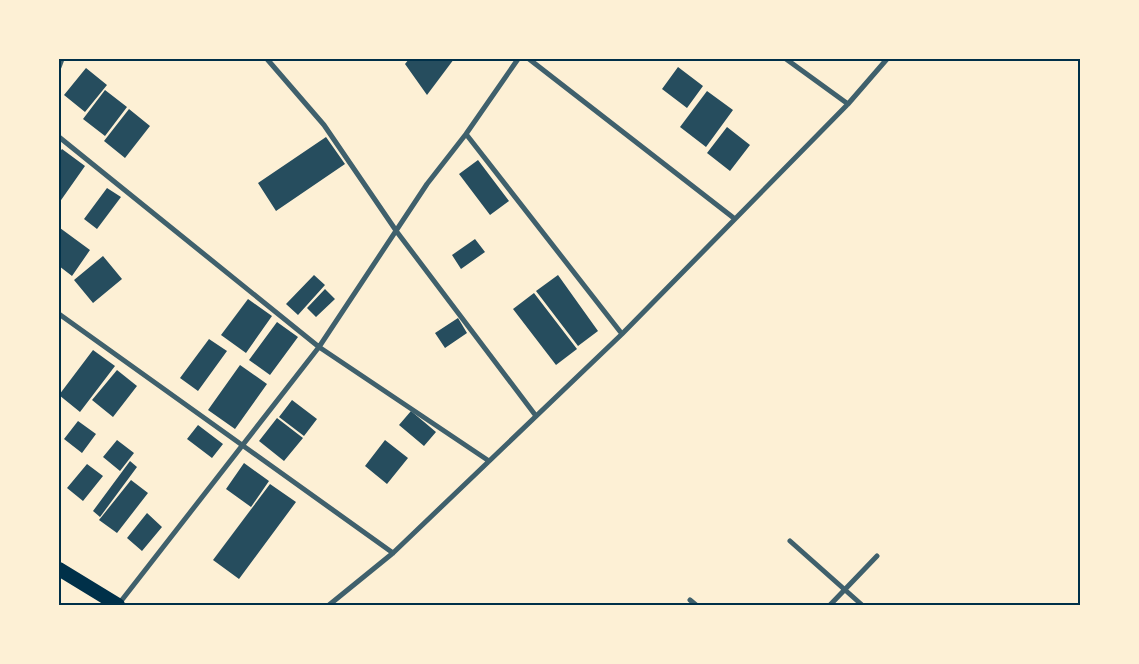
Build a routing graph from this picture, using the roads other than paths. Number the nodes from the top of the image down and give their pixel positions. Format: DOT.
graph roads {
  1 [pos="62,59"];
  2 [pos="268,59"];
  3 [pos="518,59"];
  4 [pos="529,59"];
  5 [pos="786,59"];
  6 [pos="887,59"];
  7 [pos="59,67"];
  8 [pos="848,104"];
  9 [pos="466,134"];
  10 [pos="59,138"];
  11 [pos="735,220"];
  12 [pos="398,232"];
  13 [pos="59,314"];
  14 [pos="622,334"];
  15 [pos="319,347"];
  16 [pos="536,416"];
  17 [pos="243,447"];
  18 [pos="489,461"];
  19 [pos="790,541"];
  20 [pos="393,553"];
  21 [pos="877,556"];
  22 [pos="59,569"];
  23 [pos="844,590"];
  24 [pos="690,600"];
  25 [pos="118,605"];
  26 [pos="329,605"];
  27 [pos="696,605"];
  28 [pos="830,605"];
  29 [pos="862,605"];
  1 -- 7 [label="street"];
  2 -- 12 [label="street"];
  3 -- 9 [label="street"];
  4 -- 11 [label="street"];
  5 -- 8 [label="street"];
  6 -- 8 [label="street"];
  8 -- 11 [label="street"];
  9 -- 12 [label="street"];
  9 -- 14 [label="street"];
  10 -- 15 [label="street"];
  11 -- 14 [label="street"];
  12 -- 15 [label="street"];
  12 -- 16 [label="street"];
  13 -- 17 [label="street"];
  14 -- 16 [label="street"];
  15 -- 17 [label="street"];
  15 -- 18 [label="street"];
  16 -- 18 [label="street"];
  17 -- 20 [label="street"];
  17 -- 25 [label="street"];
  18 -- 20 [label="street"];
  19 -- 23 [label="street"];
  20 -- 26 [label="street"];
  21 -- 23 [label="street"];
  22 -- 25 [label="highway"];
  23 -- 28 [label="street"];
  23 -- 29 [label="street"];
  24 -- 27 [label="street"];
}
